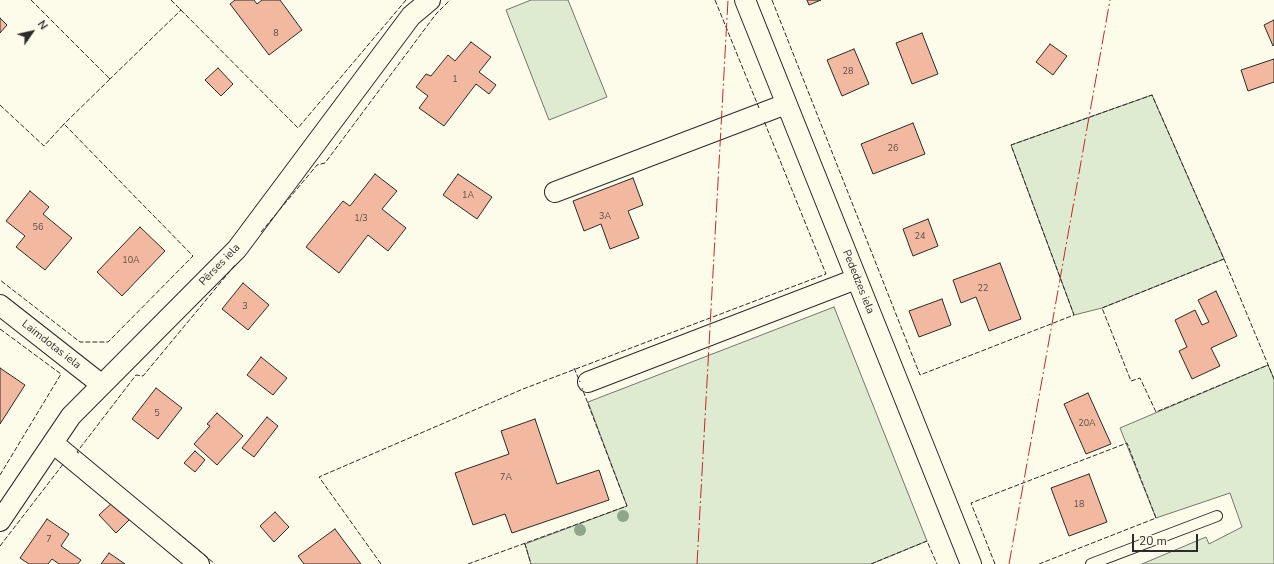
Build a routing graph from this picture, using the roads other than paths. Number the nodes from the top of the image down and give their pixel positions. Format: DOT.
graph roads {
  1 [pos="430,0"];
  2 [pos="745,0"];
  3 [pos="786,104"];
  4 [pos="555,192"];
  5 [pos="856,279"];
  6 [pos="0,305"];
  7 [pos="588,382"];
  8 [pos="102,385"];
  9 [pos="53,443"];
  10 [pos="1217,516"];
  11 [pos="0,521"];
  12 [pos="199,564"];
  13 [pos="971,564"];
  14 [pos="1091,564"];
  1 -- 8 [label="street, Pērses iela"];
  2 -- 3 [label="street, Pededzes iela"];
  3 -- 4 [label="street"];
  3 -- 5 [label="street, Pededzes iela"];
  5 -- 7 [label="street"];
  5 -- 13 [label="street, Pededzes iela"];
  6 -- 8 [label="street, Laimdotas iela"];
  8 -- 9 [label="street, Pērses iela"];
  9 -- 11 [label="street, Pērses iela"];
  9 -- 12 [label="street"];
  10 -- 14 [label="lane"];
}
